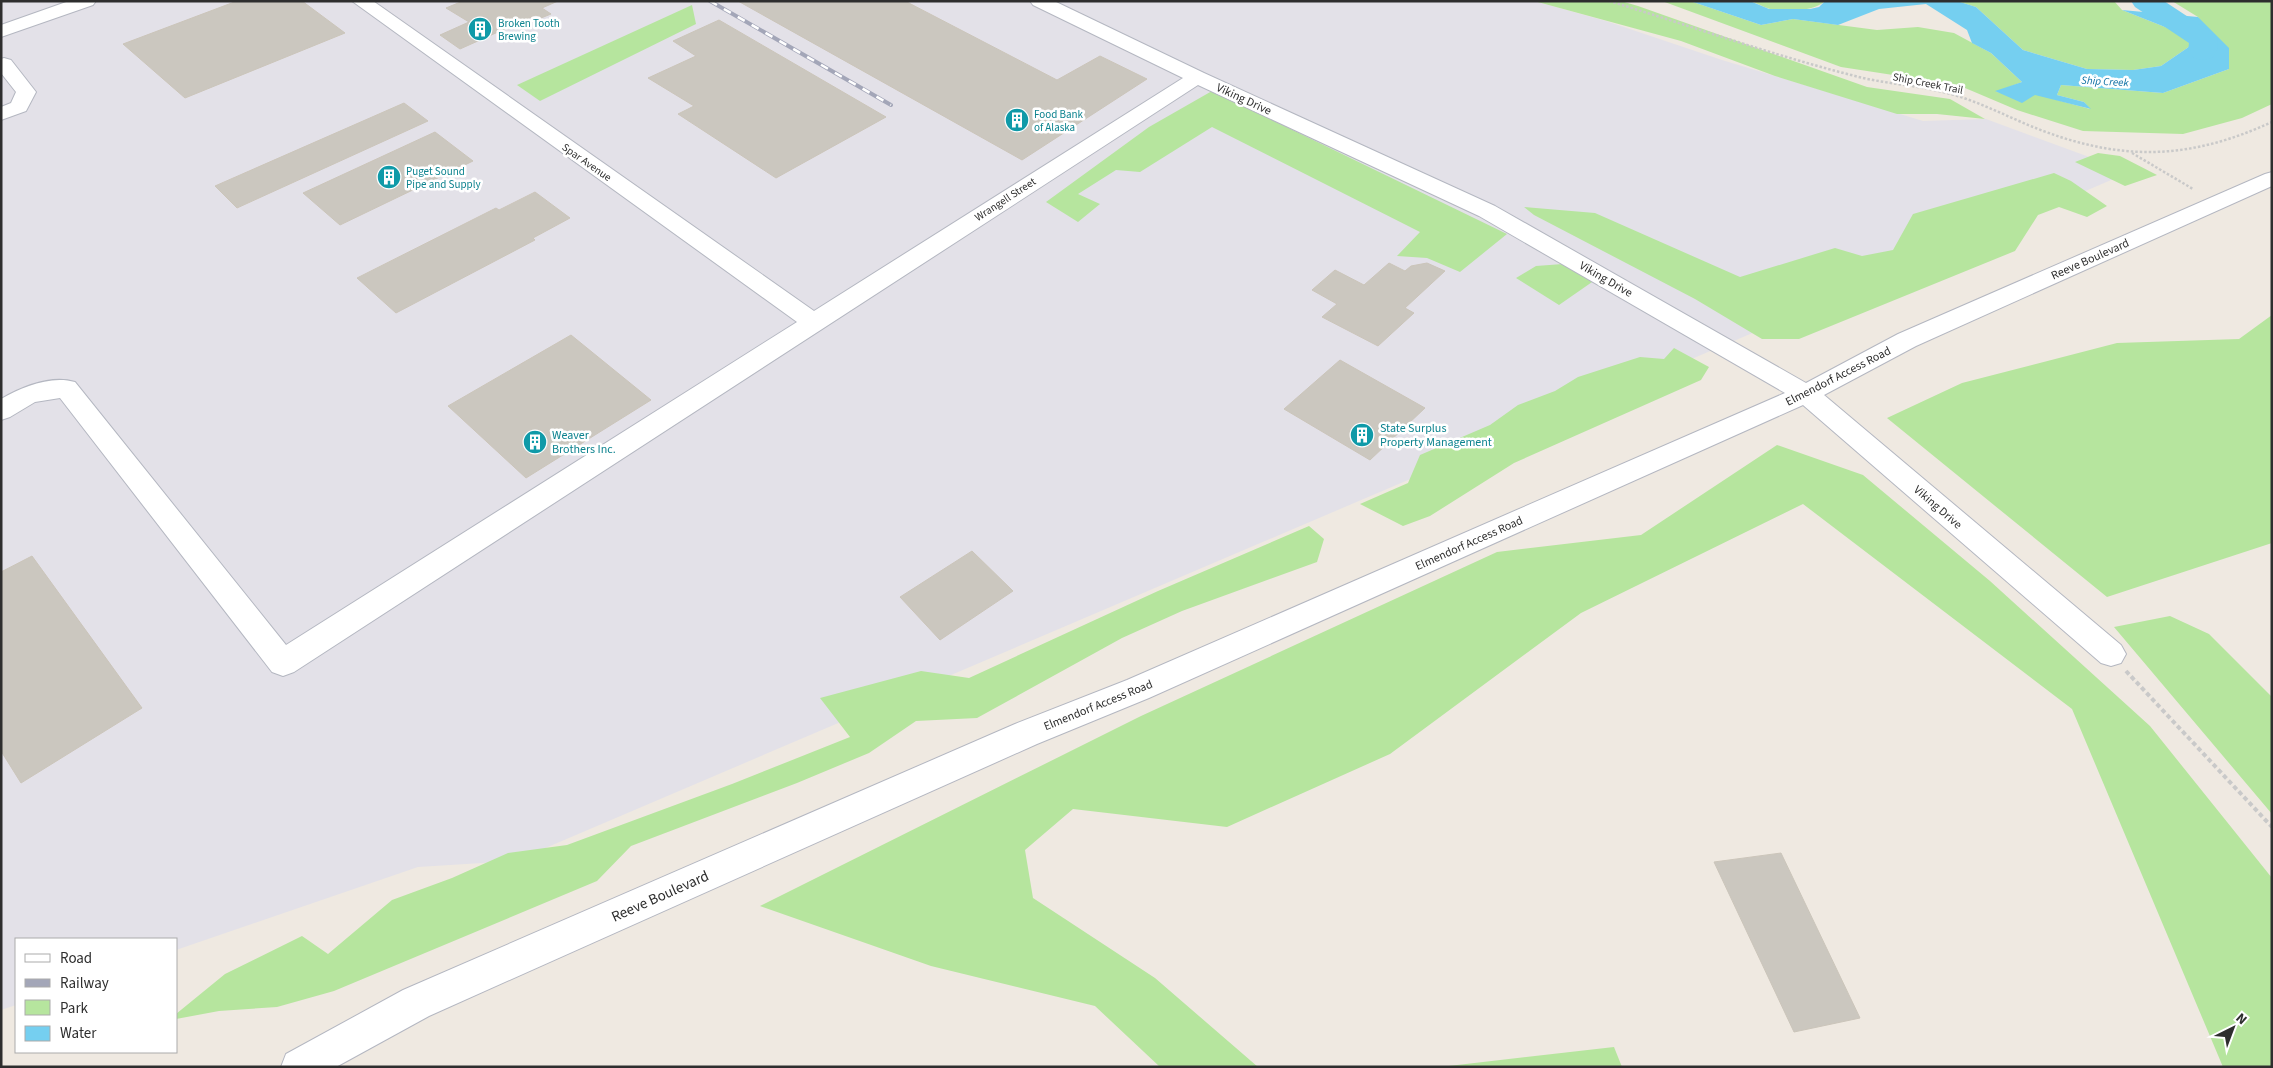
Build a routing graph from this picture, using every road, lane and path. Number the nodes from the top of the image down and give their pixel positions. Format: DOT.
graph roads {
  1 [pos="87,1"];
  2 [pos="361,1"];
  3 [pos="1039,1"];
  4 [pos="1609,1"];
  5 [pos="5,25"];
  6 [pos="4,64"];
  7 [pos="1197,77"];
  8 [pos="1,114"];
  9 [pos="2271,123"];
  10 [pos="2131,153"];
  11 [pos="2272,178"];
  12 [pos="2193,189"];
  13 [pos="813,322"];
  14 [pos="1907,340"];
  15 [pos="1806,394"];
  16 [pos="1,410"];
  17 [pos="2111,654"];
  18 [pos="1026,734"];
  19 [pos="2272,827"];
  20 [pos="299,1067"];
  1 -- 5 [label="street"];
  2 -- 13 [label="street, Spar Avenue"];
  3 -- 7 [label="street, Viking Drive"];
  4 -- 10 [label="path, Ship Creek Trail"];
  6 -- 8 [label="street"];
  7 -- 13 [label="street, Wrangell Street"];
  7 -- 15 [label="street, Viking Drive"];
  9 -- 10 [label="path, Ship Creek Trail"];
  10 -- 12 [label="path"];
  11 -- 14 [label="street, Reeve Boulevard"];
  13 -- 16 [label="street, Wrangell Street"];
  14 -- 15 [label="street, Elmendorf Access Road"];
  15 -- 17 [label="street, Viking Drive"];
  15 -- 18 [label="street, Elmendorf Access Road"];
  17 -- 19 [label="path"];
  18 -- 20 [label="street, Reeve Boulevard"];
}
